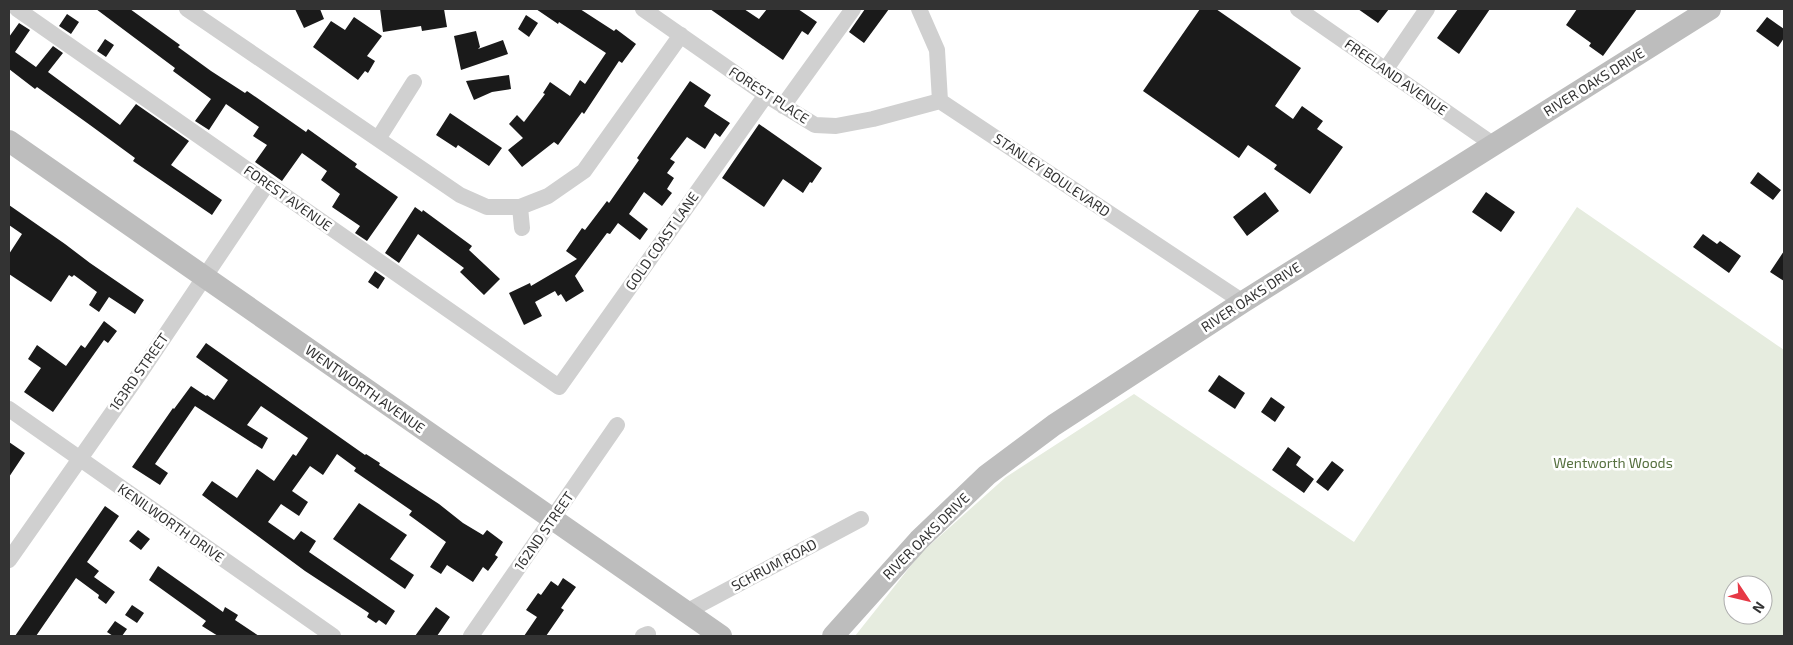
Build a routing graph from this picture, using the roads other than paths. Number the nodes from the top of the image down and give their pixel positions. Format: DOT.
graph roads {
  1 [pos="17,9"];
  2 [pos="188,9"];
  3 [pos="643,9"];
  4 [pos="853,9"];
  5 [pos="919,9"];
  6 [pos="1298,9"];
  7 [pos="1427,9"];
  8 [pos="1710,9"];
  9 [pos="681,35"];
  10 [pos="1386,69"];
  11 [pos="414,82"];
  12 [pos="766,95"];
  13 [pos="940,101"];
  14 [pos="784,106"];
  15 [pos="378,139"];
  16 [pos="9,141"];
  17 [pos="1494,145"];
  18 [pos="267,184"];
  19 [pos="520,207"];
  20 [pos="522,228"];
  21 [pos="205,278"];
  22 [pos="1243,302"];
  23 [pos="559,387"];
  24 [pos="9,409"];
  25 [pos="617,425"];
  26 [pos="79,458"];
  27 [pos="552,519"];
  28 [pos="861,519"];
  29 [pos="9,560"];
  30 [pos="686,612"];
  31 [pos="333,636"];
  32 [pos="470,636"];
  33 [pos="721,636"];
  34 [pos="833,636"];
  1 -- 18 [label="street, FOREST AVENUE"];
  2 -- 15 [label="street"];
  3 -- 9 [label="street, FOREST PLACE"];
  4 -- 14 [label="street"];
  5 -- 13 [label="street"];
  6 -- 10 [label="street, FREELAND AVENUE"];
  7 -- 10 [label="street"];
  8 -- 17 [label="main road, RIVER OAKS DRIVE"];
  9 -- 12 [label="street, FOREST PLACE"];
  9 -- 19 [label="street"];
  10 -- 17 [label="street, FREELAND AVENUE"];
  11 -- 15 [label="street"];
  12 -- 14 [label="street, FOREST PLACE"];
  12 -- 23 [label="street, GOLD COAST LANE"];
  13 -- 14 [label="street, FOREST PLACE"];
  13 -- 22 [label="street, STANLEY BOULEVARD"];
  15 -- 19 [label="street"];
  16 -- 21 [label="main road, WENTWORTH AVENUE"];
  17 -- 22 [label="main road, RIVER OAKS DRIVE"];
  18 -- 21 [label="street, 163RD STREET"];
  18 -- 23 [label="street, FOREST AVENUE"];
  19 -- 20 [label="street"];
  21 -- 26 [label="street, 163RD STREET"];
  21 -- 27 [label="main road, WENTWORTH AVENUE"];
  22 -- 34 [label="main road, RIVER OAKS DRIVE"];
  24 -- 26 [label="street, KENILWORTH DRIVE"];
  25 -- 27 [label="street, 162ND STREET"];
  26 -- 29 [label="street, 163RD STREET"];
  26 -- 31 [label="street, KENILWORTH DRIVE"];
  27 -- 30 [label="main road, WENTWORTH AVENUE"];
  27 -- 32 [label="street, 162ND STREET"];
  28 -- 30 [label="street, SCHRUM ROAD"];
  30 -- 33 [label="main road, WENTWORTH AVENUE"];
}
